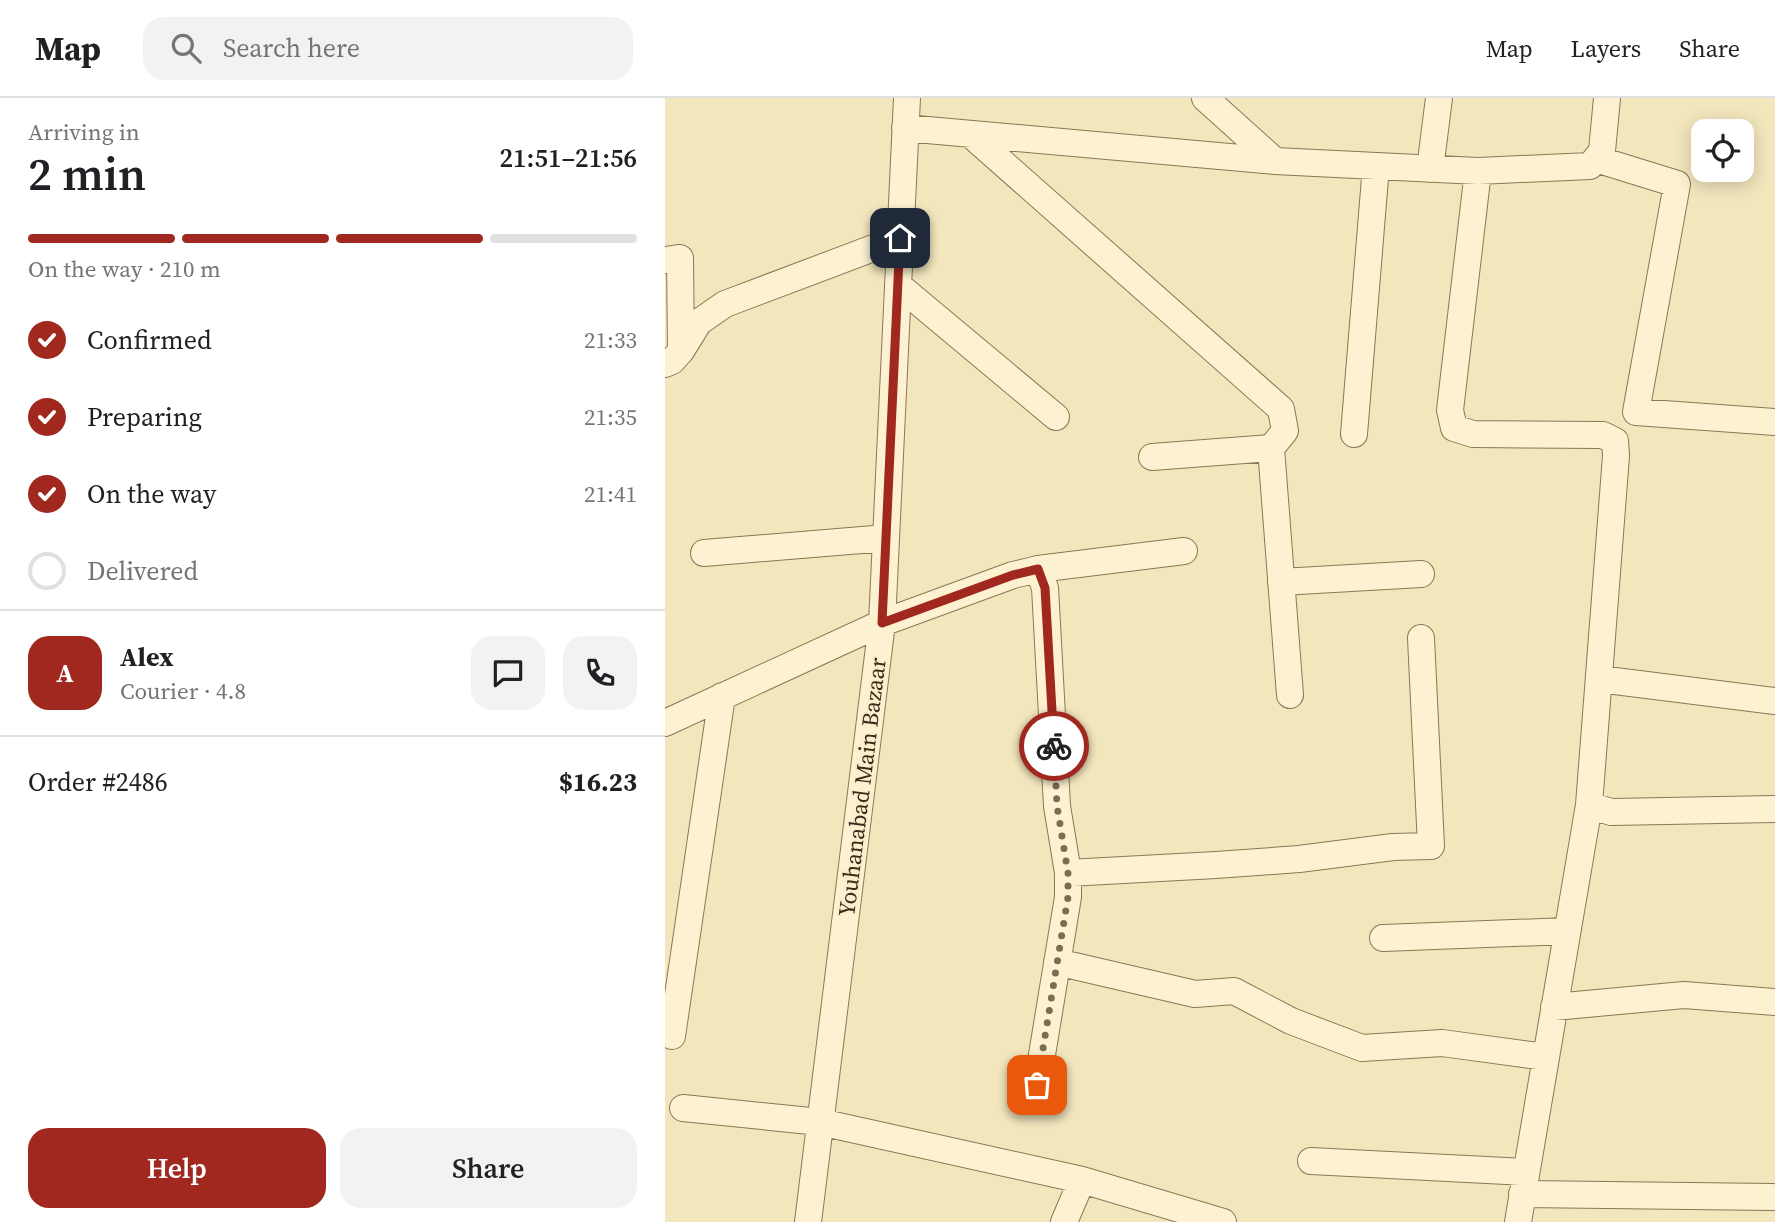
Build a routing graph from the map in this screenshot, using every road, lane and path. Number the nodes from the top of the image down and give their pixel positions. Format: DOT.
graph roads {
  1 [pos="907,98"];
  2 [pos="1205,98"];
  3 [pos="1439,98"];
  4 [pos="1607,98"];
  5 [pos="905,128"];
  6 [pos="970,134"];
  7 [pos="1596,159"];
  8 [pos="1275,162"];
  9 [pos="1376,166"];
  10 [pos="1430,169"];
  11 [pos="1478,172"];
  12 [pos="900,238"];
  13 [pos="665,260"];
  14 [pos="898,285"];
  15 [pos="673,358"];
  16 [pos="1056,417"];
  17 [pos="1775,422"];
  18 [pos="1353,434"];
  19 [pos="1271,448"];
  20 [pos="1153,457"];
  21 [pos="886,538"];
  22 [pos="1184,551"];
  23 [pos="704,553"];
  24 [pos="1038,569"];
  25 [pos="1421,574"];
  26 [pos="1281,582"];
  27 [pos="882,623"];
  28 [pos="1421,638"];
  29 [pos="1599,679"];
  30 [pos="1290,695"];
  31 [pos="722,696"];
  32 [pos="1775,701"];
  33 [pos="665,723"];
  34 [pos="1589,804"];
  35 [pos="1775,807"];
  36 [pos="1068,873"];
  37 [pos="1567,931"];
  38 [pos="1383,938"];
  39 [pos="1057,962"];
  40 [pos="1775,1002"];
  41 [pos="1555,1007"];
  42 [pos="672,1036"];
  43 [pos="1546,1057"];
  44 [pos="1037,1085"];
  45 [pos="683,1108"];
  46 [pos="820,1122"];
  47 [pos="1311,1161"];
  48 [pos="1081,1180"];
  49 [pos="1524,1183"];
  50 [pos="1772,1196"];
  51 [pos="808,1222"];
  52 [pos="1064,1222"];
  53 [pos="1223,1222"];
  54 [pos="1518,1222"];
  1 -- 5 [label="street, Youhanabad Main Bazaar"];
  2 -- 8 [label="street"];
  3 -- 10 [label="street"];
  4 -- 7 [label="street"];
  5 -- 6 [label="street"];
  5 -- 12 [label="street, Youhanabad Main Bazaar"];
  6 -- 8 [label="street"];
  6 -- 19 [label="street"];
  7 -- 11 [label="street"];
  7 -- 17 [label="street"];
  8 -- 9 [label="street"];
  9 -- 10 [label="street"];
  9 -- 18 [label="street"];
  10 -- 11 [label="street"];
  11 -- 29 [label="street"];
  12 -- 14 [label="street, Youhanabad Main Bazaar"];
  12 -- 15 [label="street"];
  13 -- 15 [label="street"];
  14 -- 16 [label="street"];
  14 -- 21 [label="street, Youhanabad Main Bazaar"];
  19 -- 20 [label="street"];
  19 -- 26 [label="street"];
  21 -- 23 [label="street"];
  21 -- 27 [label="street, Youhanabad Main Bazaar"];
  22 -- 24 [label="street"];
  24 -- 27 [label="street"];
  24 -- 36 [label="street"];
  25 -- 26 [label="street"];
  26 -- 30 [label="street"];
  27 -- 31 [label="street"];
  27 -- 46 [label="street, Youhanabad Main Bazaar"];
  28 -- 36 [label="street"];
  29 -- 32 [label="street"];
  29 -- 34 [label="street"];
  31 -- 33 [label="street"];
  31 -- 42 [label="street"];
  34 -- 35 [label="street"];
  34 -- 37 [label="street"];
  36 -- 39 [label="street"];
  37 -- 38 [label="street"];
  37 -- 41 [label="street"];
  39 -- 43 [label="street"];
  39 -- 44 [label="street"];
  40 -- 41 [label="street"];
  41 -- 43 [label="street"];
  43 -- 49 [label="street"];
  45 -- 46 [label="street"];
  46 -- 48 [label="street"];
  46 -- 51 [label="street, Youhanabad Main Bazaar"];
  47 -- 49 [label="street"];
  48 -- 52 [label="street"];
  48 -- 53 [label="street"];
  49 -- 50 [label="street"];
  49 -- 54 [label="street"];
}
